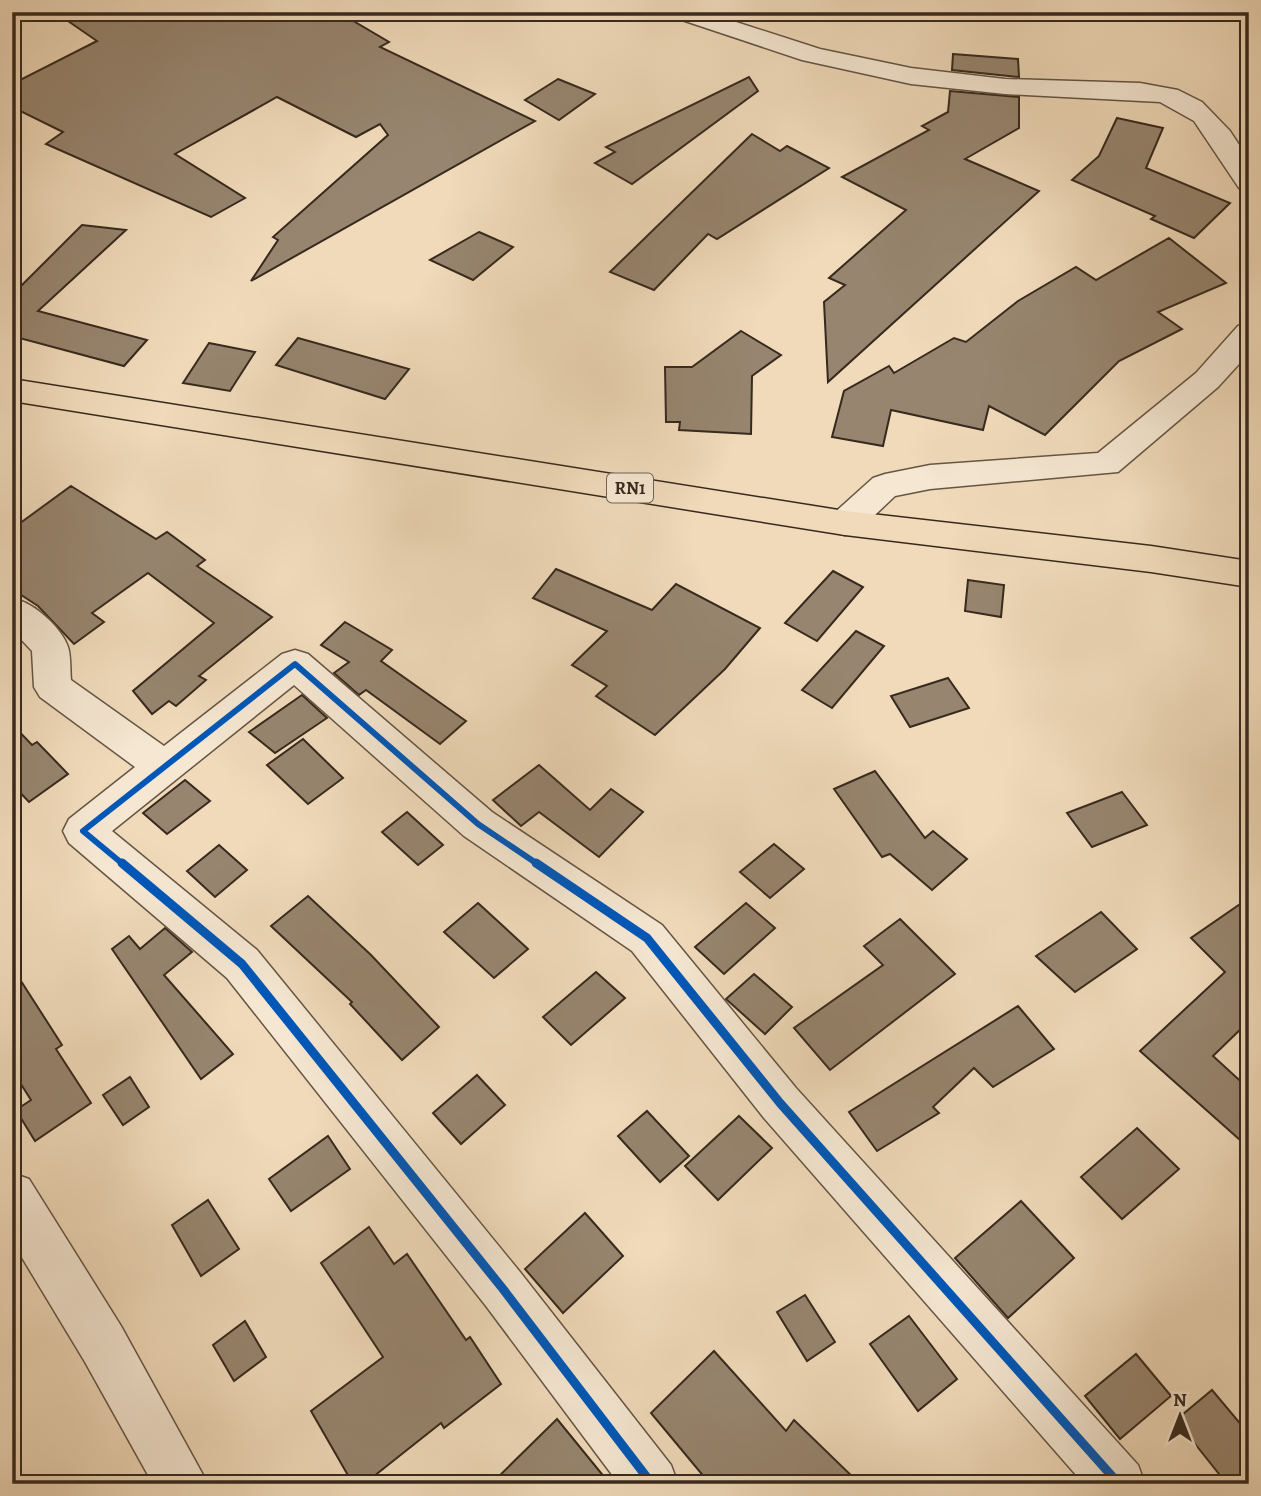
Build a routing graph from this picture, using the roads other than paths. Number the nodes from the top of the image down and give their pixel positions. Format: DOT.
graph roads {
  1 [pos="682,12"];
  2 [pos="1249,182"];
  3 [pos="1249,334"];
  4 [pos="12,390"];
  5 [pos="845,523"];
  6 [pos="1249,575"];
  7 [pos="12,621"];
  8 [pos="164,767"];
  9 [pos="12,1196"];
  10 [pos="182,1484"];
  11 [pos="652,1484"];
  12 [pos="1119,1484"];
  1 -- 2 [label="street"];
  3 -- 5 [label="street"];
  4 -- 5 [label="highway, RN1"];
  5 -- 6 [label="highway, RN1"];
  7 -- 8 [label="street"];
  8 -- 11 [label="street"];
  8 -- 12 [label="street"];
  9 -- 10 [label="street"];
}
